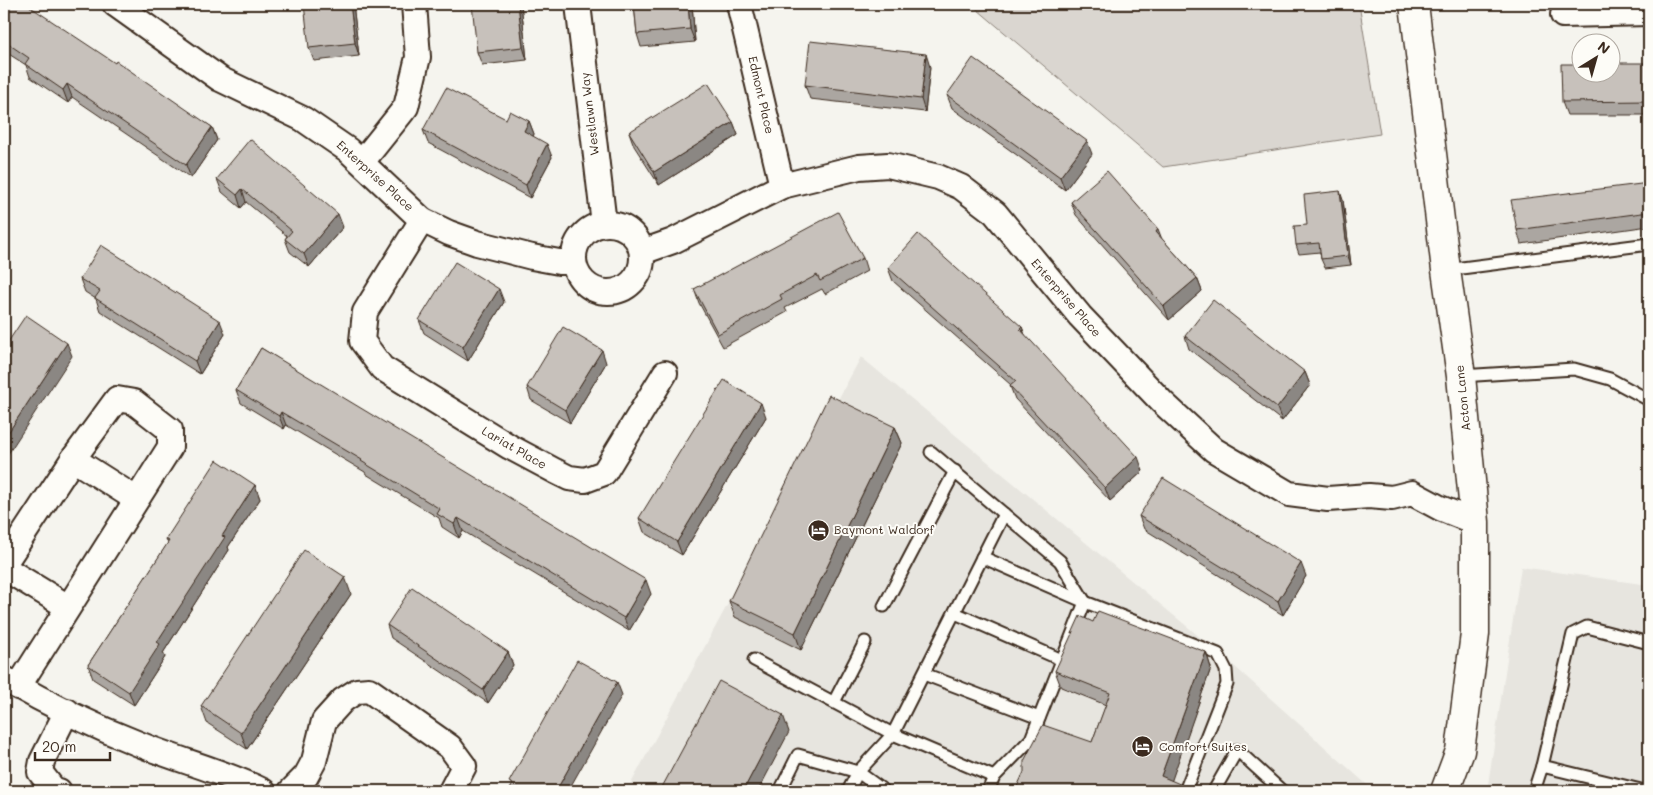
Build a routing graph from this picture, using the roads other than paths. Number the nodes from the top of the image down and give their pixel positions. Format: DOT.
graph roads {
  1 [pos="115,4"];
  2 [pos="414,4"];
  3 [pos="578,4"];
  4 [pos="739,4"];
  5 [pos="1414,4"];
  6 [pos="1649,13"];
  7 [pos="1563,15"];
  8 [pos="362,162"];
  9 [pos="782,186"];
  10 [pos="422,220"];
  11 [pos="604,224"];
  12 [pos="1649,244"];
  13 [pos="642,252"];
  14 [pos="574,262"];
  15 [pos="1446,270"];
  16 [pos="665,373"];
  17 [pos="1461,376"];
  18 [pos="1649,400"];
  19 [pos="932,452"];
  20 [pos="73,459"];
  21 [pos="955,471"];
  22 [pos="136,499"];
  23 [pos="1004,514"];
  24 [pos="1475,522"];
  25 [pos="982,558"];
  26 [pos="4,564"];
  27 [pos="4,568"];
  28 [pos="1084,602"];
  29 [pos="884,606"];
  30 [pos="68,607"];
  31 [pos="954,613"];
  32 [pos="866,642"];
  33 [pos="1649,643"];
  34 [pos="754,660"];
  35 [pos="1062,660"];
  36 [pos="924,674"];
  37 [pos="11,683"];
  38 [pos="834,702"];
  39 [pos="66,711"];
  40 [pos="1039,718"];
  41 [pos="893,734"];
  42 [pos="1542,766"];
  43 [pos="858,772"];
  44 [pos="994,777"];
  45 [pos="58,791"];
  46 [pos="263,791"];
  47 [pos="291,791"];
  48 [pos="451,791"];
  49 [pos="780,791"];
  50 [pos="848,791"];
  51 [pos="884,791"];
  52 [pos="988,791"];
  53 [pos="1185,791"];
  54 [pos="1215,791"];
  55 [pos="1282,791"];
  56 [pos="1445,791"];
  57 [pos="1534,791"];
  58 [pos="1645,791"];
  1 -- 8 [label="street, Enterprise Place"];
  2 -- 8 [label="street"];
  3 -- 11 [label="street, Westlawn Way"];
  4 -- 9 [label="street, Edmont Place"];
  5 -- 15 [label="main road, Acton Lane"];
  6 -- 7 [label="street"];
  8 -- 10 [label="street, Enterprise Place"];
  9 -- 13 [label="street, Enterprise Place"];
  9 -- 24 [label="street, Enterprise Place"];
  10 -- 14 [label="street, Enterprise Place"];
  10 -- 16 [label="street, Lariat Place"];
  11 -- 13 [label="street"];
  11 -- 14 [label="street"];
  12 -- 15 [label="lane"];
  13 -- 14 [label="street"];
  15 -- 17 [label="main road, Acton Lane"];
  17 -- 18 [label="lane"];
  17 -- 24 [label="main road, Acton Lane"];
  19 -- 21 [label="lane"];
  20 -- 22 [label="street"];
  20 -- 22 [label="street"];
  20 -- 26 [label="street"];
  21 -- 23 [label="lane"];
  21 -- 29 [label="lane"];
  22 -- 30 [label="street"];
  23 -- 25 [label="lane"];
  23 -- 28 [label="lane"];
  24 -- 56 [label="main road, Acton Lane"];
  25 -- 28 [label="lane"];
  25 -- 31 [label="lane"];
  27 -- 30 [label="street"];
  28 -- 35 [label="lane"];
  28 -- 53 [label="lane"];
  30 -- 37 [label="street"];
  31 -- 35 [label="lane"];
  31 -- 36 [label="lane"];
  32 -- 38 [label="lane"];
  33 -- 42 [label="lane"];
  34 -- 38 [label="lane"];
  35 -- 40 [label="lane"];
  36 -- 40 [label="lane"];
  36 -- 41 [label="lane"];
  37 -- 39 [label="street"];
  38 -- 41 [label="lane"];
  39 -- 45 [label="street"];
  39 -- 46 [label="street"];
  40 -- 44 [label="lane"];
  41 -- 43 [label="lane"];
  41 -- 44 [label="lane"];
  42 -- 57 [label="lane"];
  42 -- 58 [label="lane"];
  43 -- 49 [label="lane"];
  43 -- 50 [label="lane"];
  43 -- 51 [label="lane"];
  44 -- 52 [label="lane"];
  47 -- 48 [label="street"];
  54 -- 55 [label="lane"];
}
